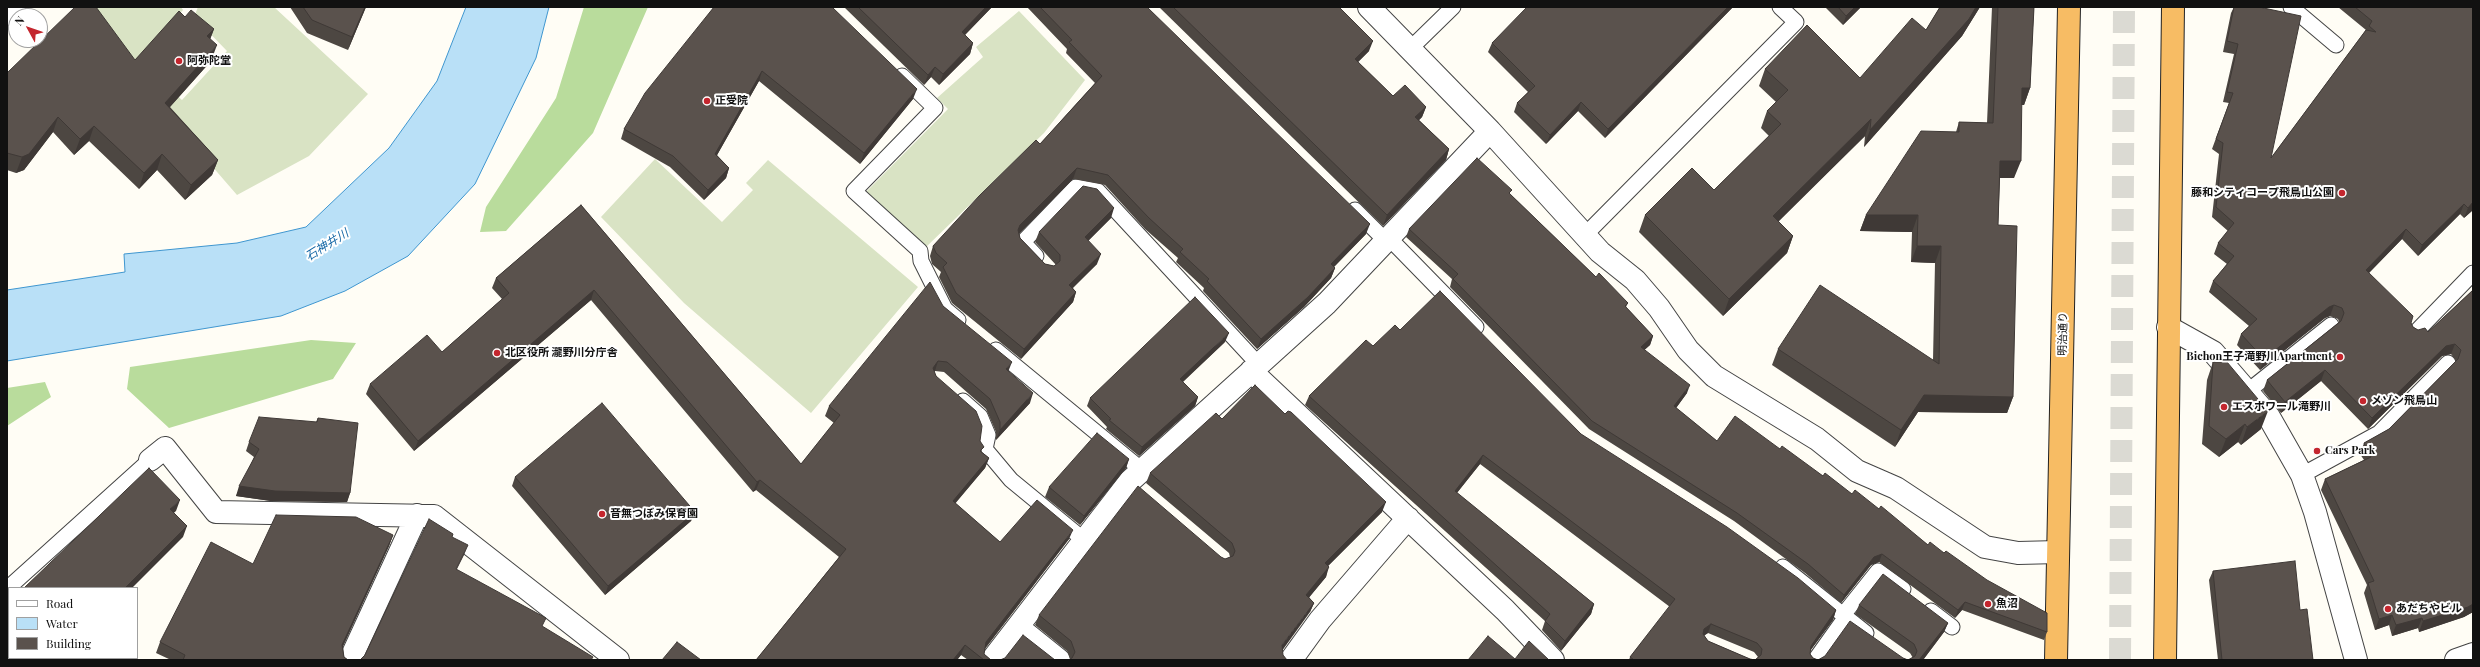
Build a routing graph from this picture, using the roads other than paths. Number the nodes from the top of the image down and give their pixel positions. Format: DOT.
graph roads {
  1 [pos="14,7"];
  2 [pos="1369,7"];
  3 [pos="1453,7"];
  4 [pos="1780,7"];
  5 [pos="2070,7"];
  6 [pos="2174,7"];
  7 [pos="2292,7"];
  8 [pos="7,14"];
  9 [pos="2336,45"];
  10 [pos="1410,50"];
  11 [pos="891,65"];
  12 [pos="1490,131"];
  13 [pos="1343,199"];
  14 [pos="1585,235"];
  15 [pos="1388,240"];
  16 [pos="1048,268"];
  17 [pos="2473,273"];
  18 [pos="2331,325"];
  19 [pos="2168,327"];
  20 [pos="970,329"];
  21 [pos="2416,332"];
  22 [pos="982,339"];
  23 [pos="1488,339"];
  24 [pos="2448,363"];
  25 [pos="1255,368"];
  26 [pos="2247,392"];
  27 [pos="954,393"];
  28 [pos="150,460"];
  29 [pos="2302,475"];
  30 [pos="1138,481"];
  31 [pos="417,516"];
  32 [pos="1408,518"];
  33 [pos="1084,540"];
  34 [pos="2058,552"];
  35 [pos="1768,557"];
  36 [pos="9,587"];
  37 [pos="1844,617"];
  38 [pos="1018,627"];
  39 [pos="1952,627"];
  40 [pos="1875,639"];
  41 [pos="2473,654"];
  42 [pos="350,660"];
  43 [pos="618,660"];
  44 [pos="992,660"];
  45 [pos="1059,660"];
  46 [pos="1291,660"];
  47 [pos="1552,660"];
  48 [pos="1815,660"];
  49 [pos="2056,660"];
  50 [pos="2165,660"];
  51 [pos="2356,660"];
  52 [pos="2456,660"];
  1 -- 8 [label="street"];
  2 -- 10 [label="street"];
  3 -- 10 [label="lane"];
  4 -- 14 [label="lane"];
  5 -- 34 [label="highway, 明治通り"];
  6 -- 19 [label="highway"];
  7 -- 9 [label="lane"];
  10 -- 12 [label="street"];
  11 -- 20 [label="lane"];
  12 -- 14 [label="street"];
  12 -- 15 [label="street"];
  13 -- 15 [label="lane"];
  14 -- 34 [label="street"];
  15 -- 23 [label="lane"];
  15 -- 25 [label="street"];
  16 -- 25 [label="lane"];
  17 -- 21 [label="lane"];
  18 -- 26 [label="lane"];
  19 -- 26 [label="street"];
  19 -- 50 [label="highway"];
  22 -- 30 [label="lane"];
  24 -- 29 [label="lane"];
  25 -- 30 [label="street"];
  25 -- 32 [label="street"];
  26 -- 29 [label="street"];
  27 -- 33 [label="lane"];
  28 -- 31 [label="street"];
  28 -- 36 [label="lane"];
  29 -- 51 [label="street"];
  30 -- 33 [label="street"];
  31 -- 42 [label="street"];
  31 -- 43 [label="street"];
  32 -- 46 [label="street"];
  32 -- 47 [label="street"];
  33 -- 38 [label="street"];
  34 -- 49 [label="highway, 明治通り"];
  35 -- 37 [label="lane"];
  37 -- 39 [label="lane"];
  37 -- 40 [label="lane"];
  37 -- 48 [label="lane"];
  38 -- 44 [label="street"];
  38 -- 45 [label="street"];
  41 -- 52 [label="street"];
}
